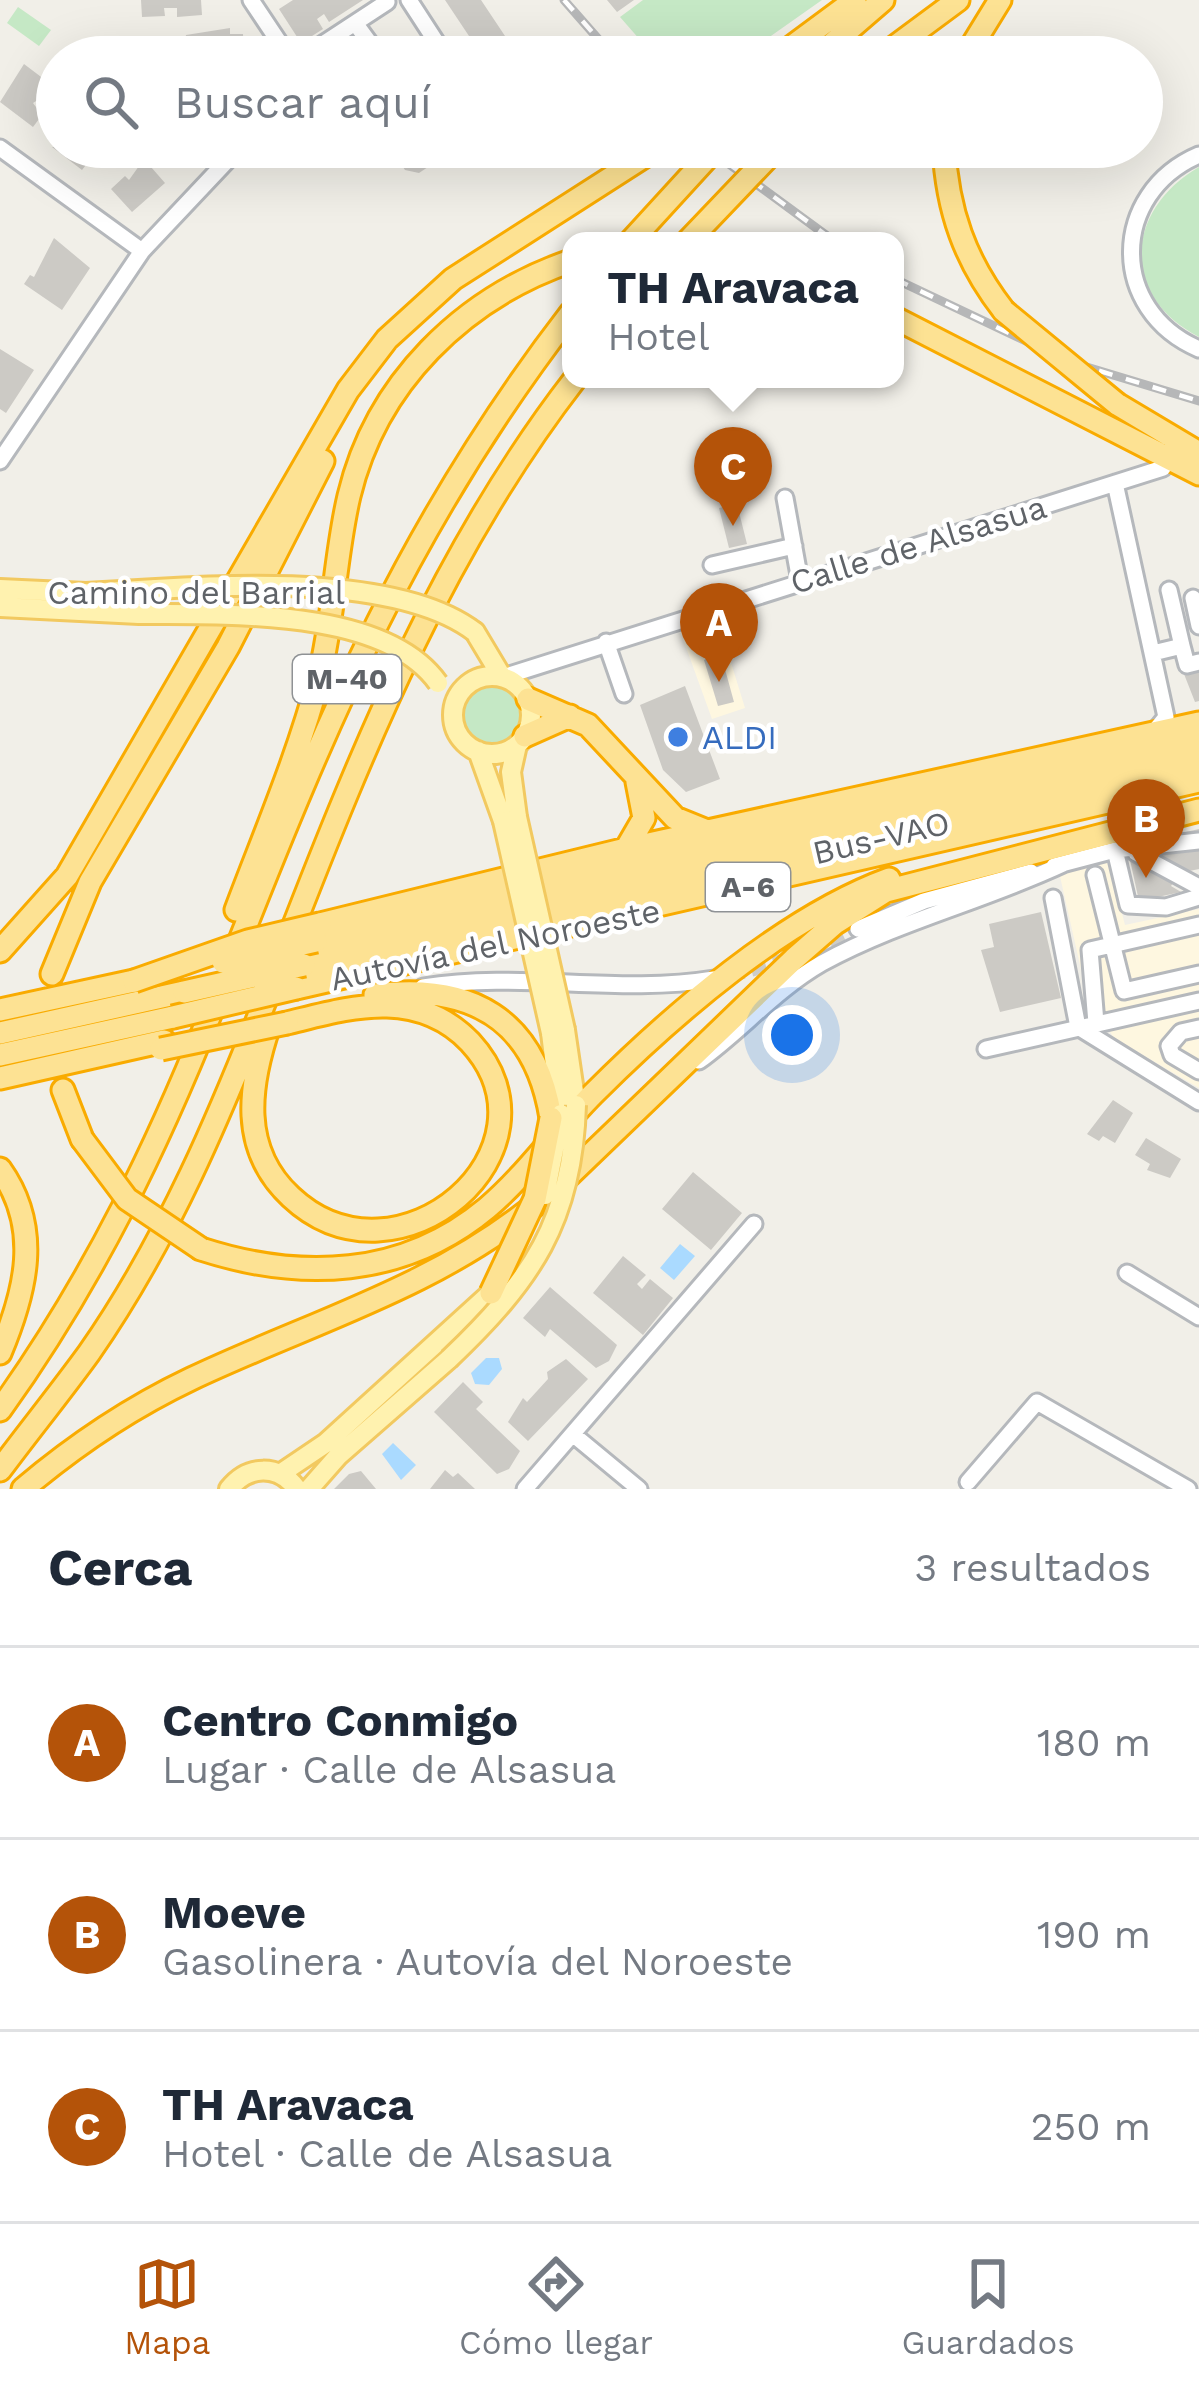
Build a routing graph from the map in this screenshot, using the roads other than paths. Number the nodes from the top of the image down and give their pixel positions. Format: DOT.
graph roads {
  1 [pos="409,0"];
  2 [pos="855,0"];
  3 [pos="883,0"];
  4 [pos="958,0"];
  5 [pos="1000,0"];
  6 [pos="258,2"];
  7 [pos="387,2"];
  8 [pos="355,22"];
  9 [pos="278,36"];
  10 [pos="334,36"];
  11 [pos="365,36"];
  12 [pos="432,36"];
  13 [pos="806,36"];
  14 [pos="841,36"];
  15 [pos="909,36"];
  16 [pos="977,36"];
  17 [pos="0,148"];
  18 [pos="1199,154"];
  19 [pos="220,168"];
  20 [pos="626,168"];
  21 [pos="699,168"];
  22 [pos="759,168"];
  23 [pos="946,168"];
  24 [pos="639,232"];
  25 [pos="697,232"];
  26 [pos="142,251"];
  27 [pos="562,263"];
  28 [pos="904,323"];
  29 [pos="562,325"];
  30 [pos="1199,349"];
  31 [pos="363,374"];
  32 [pos="568,388"];
  33 [pos="1199,453"];
  34 [pos="0,461"];
  35 [pos="1163,469"];
  36 [pos="1199,474"];
  37 [pos="1115,483"];
  38 [pos="785,497"];
  39 [pos="794,546"];
  40 [pos="712,565"];
  41 [pos="800,581"];
  42 [pos="0,589"];
  43 [pos="1169,590"];
  44 [pos="1192,598"];
  45 [pos="0,607"];
  46 [pos="1199,626"];
  47 [pos="606,642"];
  48 [pos="1182,646"];
  49 [pos="1154,652"];
  50 [pos="1199,662"];
  51 [pos="535,663"];
  52 [pos="502,677"];
  53 [pos="624,694"];
  54 [pos="526,696"];
  55 [pos="453,712"];
  56 [pos="570,716"];
  57 [pos="1199,723"];
  58 [pos="1150,734"];
  59 [pos="521,740"];
  60 [pos="1199,740"];
  61 [pos="478,751"];
  62 [pos="1199,760"];
  63 [pos="632,771"];
  64 [pos="1199,781"];
  65 [pos="348,786"];
  66 [pos="1199,800"];
  67 [pos="1199,810"];
  68 [pos="510,819"];
  69 [pos="708,831"];
  70 [pos="1199,841"];
  71 [pos="626,849"];
  72 [pos="1115,850"];
  73 [pos="1063,864"];
  74 [pos="1096,875"];
  75 [pos="1199,887"];
  76 [pos="1199,897"];
  77 [pos="1053,898"];
  78 [pos="1128,905"];
  79 [pos="1199,925"];
  80 [pos="858,929"];
  81 [pos="318,933"];
  82 [pos="1136,939"];
  83 [pos="1112,945"];
  84 [pos="0,951"];
  85 [pos="52,974"];
  86 [pos="1199,974"];
  87 [pos="714,979"];
  88 [pos="379,995"];
  89 [pos="1199,1001"];
  90 [pos="0,1010"];
  91 [pos="288,1018"];
  92 [pos="1096,1023"];
  93 [pos="1078,1027"];
  94 [pos="1199,1028"];
  95 [pos="0,1033"];
  96 [pos="986,1049"];
  97 [pos="0,1055"];
  98 [pos="1199,1071"];
  99 [pos="186,1077"];
  100 [pos="0,1078"];
  101 [pos="672,1080"];
  102 [pos="63,1090"];
  103 [pos="1199,1102"];
  104 [pos="562,1112"];
  105 [pos="0,1169"];
  106 [pos="754,1224"];
  107 [pos="1126,1273"];
  108 [pos="491,1294"];
  109 [pos="1199,1316"];
  110 [pos="0,1353"];
  111 [pos="0,1410"];
  112 [pos="575,1436"];
  113 [pos="0,1470"];
  114 [pos="280,1474"];
  115 [pos="968,1482"];
  116 [pos="23,1489"];
  117 [pos="229,1489"];
  118 [pos="296,1489"];
  119 [pos="309,1489"];
  120 [pos="525,1489"];
  121 [pos="639,1489"];
  122 [pos="1188,1489"];
  1 -- 12 [label="street"];
  2 -- 13 [label="highway"];
  3 -- 14 [label="highway"];
  4 -- 15 [label="highway"];
  5 -- 16 [label="highway"];
  6 -- 9 [label="street"];
  7 -- 8 [label="street"];
  8 -- 10 [label="street"];
  8 -- 11 [label="street"];
  17 -- 26 [label="street"];
  18 -- 30 [label="street"];
  19 -- 26 [label="street"];
  20 -- 31 [label="highway"];
  21 -- 24 [label="highway, bridge"];
  22 -- 25 [label="highway, bridge"];
  23 -- 33 [label="highway, bridge"];
  26 -- 34 [label="street"];
  27 -- 99 [label="highway"];
  28 -- 36 [label="highway"];
  29 -- 99 [label="highway, M-40"];
  31 -- 84 [label="highway"];
  31 -- 85 [label="highway"];
  32 -- 65 [label="highway, M-40"];
  35 -- 37 [label="street, Calle de Alsasua"];
  37 -- 41 [label="street, Calle de Alsasua"];
  37 -- 49 [label="street"];
  38 -- 39 [label="street"];
  39 -- 40 [label="street"];
  39 -- 41 [label="street"];
  41 -- 47 [label="street, Calle de Alsasua"];
  42 -- 52 [label="main road, Camino del Barrial, bridge"];
  43 -- 48 [label="street"];
  44 -- 46 [label="street"];
  45 -- 55 [label="main road, Camino del Barrial, bridge"];
  47 -- 51 [label="street, Calle de Alsasua"];
  47 -- 53 [label="street"];
  48 -- 49 [label="street"];
  48 -- 50 [label="street"];
  49 -- 58 [label="street"];
  51 -- 52 [label="street, Calle de Alsasua"];
  51 -- 54 [label="street"];
  52 -- 54 [label="main road"];
  52 -- 55 [label="main road"];
  54 -- 56 [label="highway"];
  54 -- 59 [label="main road"];
  55 -- 61 [label="main road"];
  56 -- 59 [label="highway"];
  56 -- 63 [label="highway"];
  57 -- 58 [label="highway"];
  58 -- 69 [label="highway"];
  59 -- 61 [label="main road"];
  59 -- 68 [label="main road"];
  60 -- 81 [label="highway, Autovía del Noroeste / A-6"];
  61 -- 68 [label="main road"];
  62 -- 95 [label="highway, Bus-VAO, bridge"];
  63 -- 69 [label="highway"];
  63 -- 71 [label="highway"];
  64 -- 97 [label="highway, Autovía del Noroeste / A-6, bridge"];
  65 -- 91 [label="highway"];
  65 -- 113 [label="highway, M-40"];
  66 -- 102 [label="highway, bridge"];
  67 -- 101 [label="highway"];
  68 -- 104 [label="main road, bridge"];
  69 -- 71 [label="highway"];
  70 -- 72 [label="street"];
  71 -- 81 [label="highway"];
  72 -- 73 [label="street"];
  72 -- 75 [label="street"];
  72 -- 78 [label="street"];
  73 -- 80 [label="street"];
  73 -- 101 [label="street"];
  74 -- 83 [label="street"];
  76 -- 78 [label="street"];
  77 -- 93 [label="street"];
  78 -- 82 [label="street"];
  79 -- 82 [label="street"];
  81 -- 90 [label="highway, Autovía del Noroeste / A-6, bridge"];
  82 -- 83 [label="street"];
  83 -- 86 [label="street"];
  83 -- 92 [label="street"];
  87 -- 88 [label="street"];
  88 -- 91 [label="highway"];
  88 -- 104 [label="highway"];
  89 -- 92 [label="street"];
  91 -- 100 [label="highway, bridge"];
  92 -- 93 [label="street"];
  93 -- 96 [label="street"];
  93 -- 103 [label="street"];
  94 -- 98 [label="street"];
  99 -- 111 [label="highway, M-40"];
  101 -- 116 [label="highway"];
  104 -- 108 [label="highway, bridge"];
  104 -- 119 [label="main road, bridge"];
  105 -- 110 [label="highway"];
  106 -- 112 [label="street"];
  107 -- 109 [label="street"];
  108 -- 114 [label="main road"];
  112 -- 120 [label="street"];
  112 -- 121 [label="street"];
  114 -- 117 [label="main road"];
  114 -- 118 [label="main road"];
  115 -- 122 [label="street"];
}
